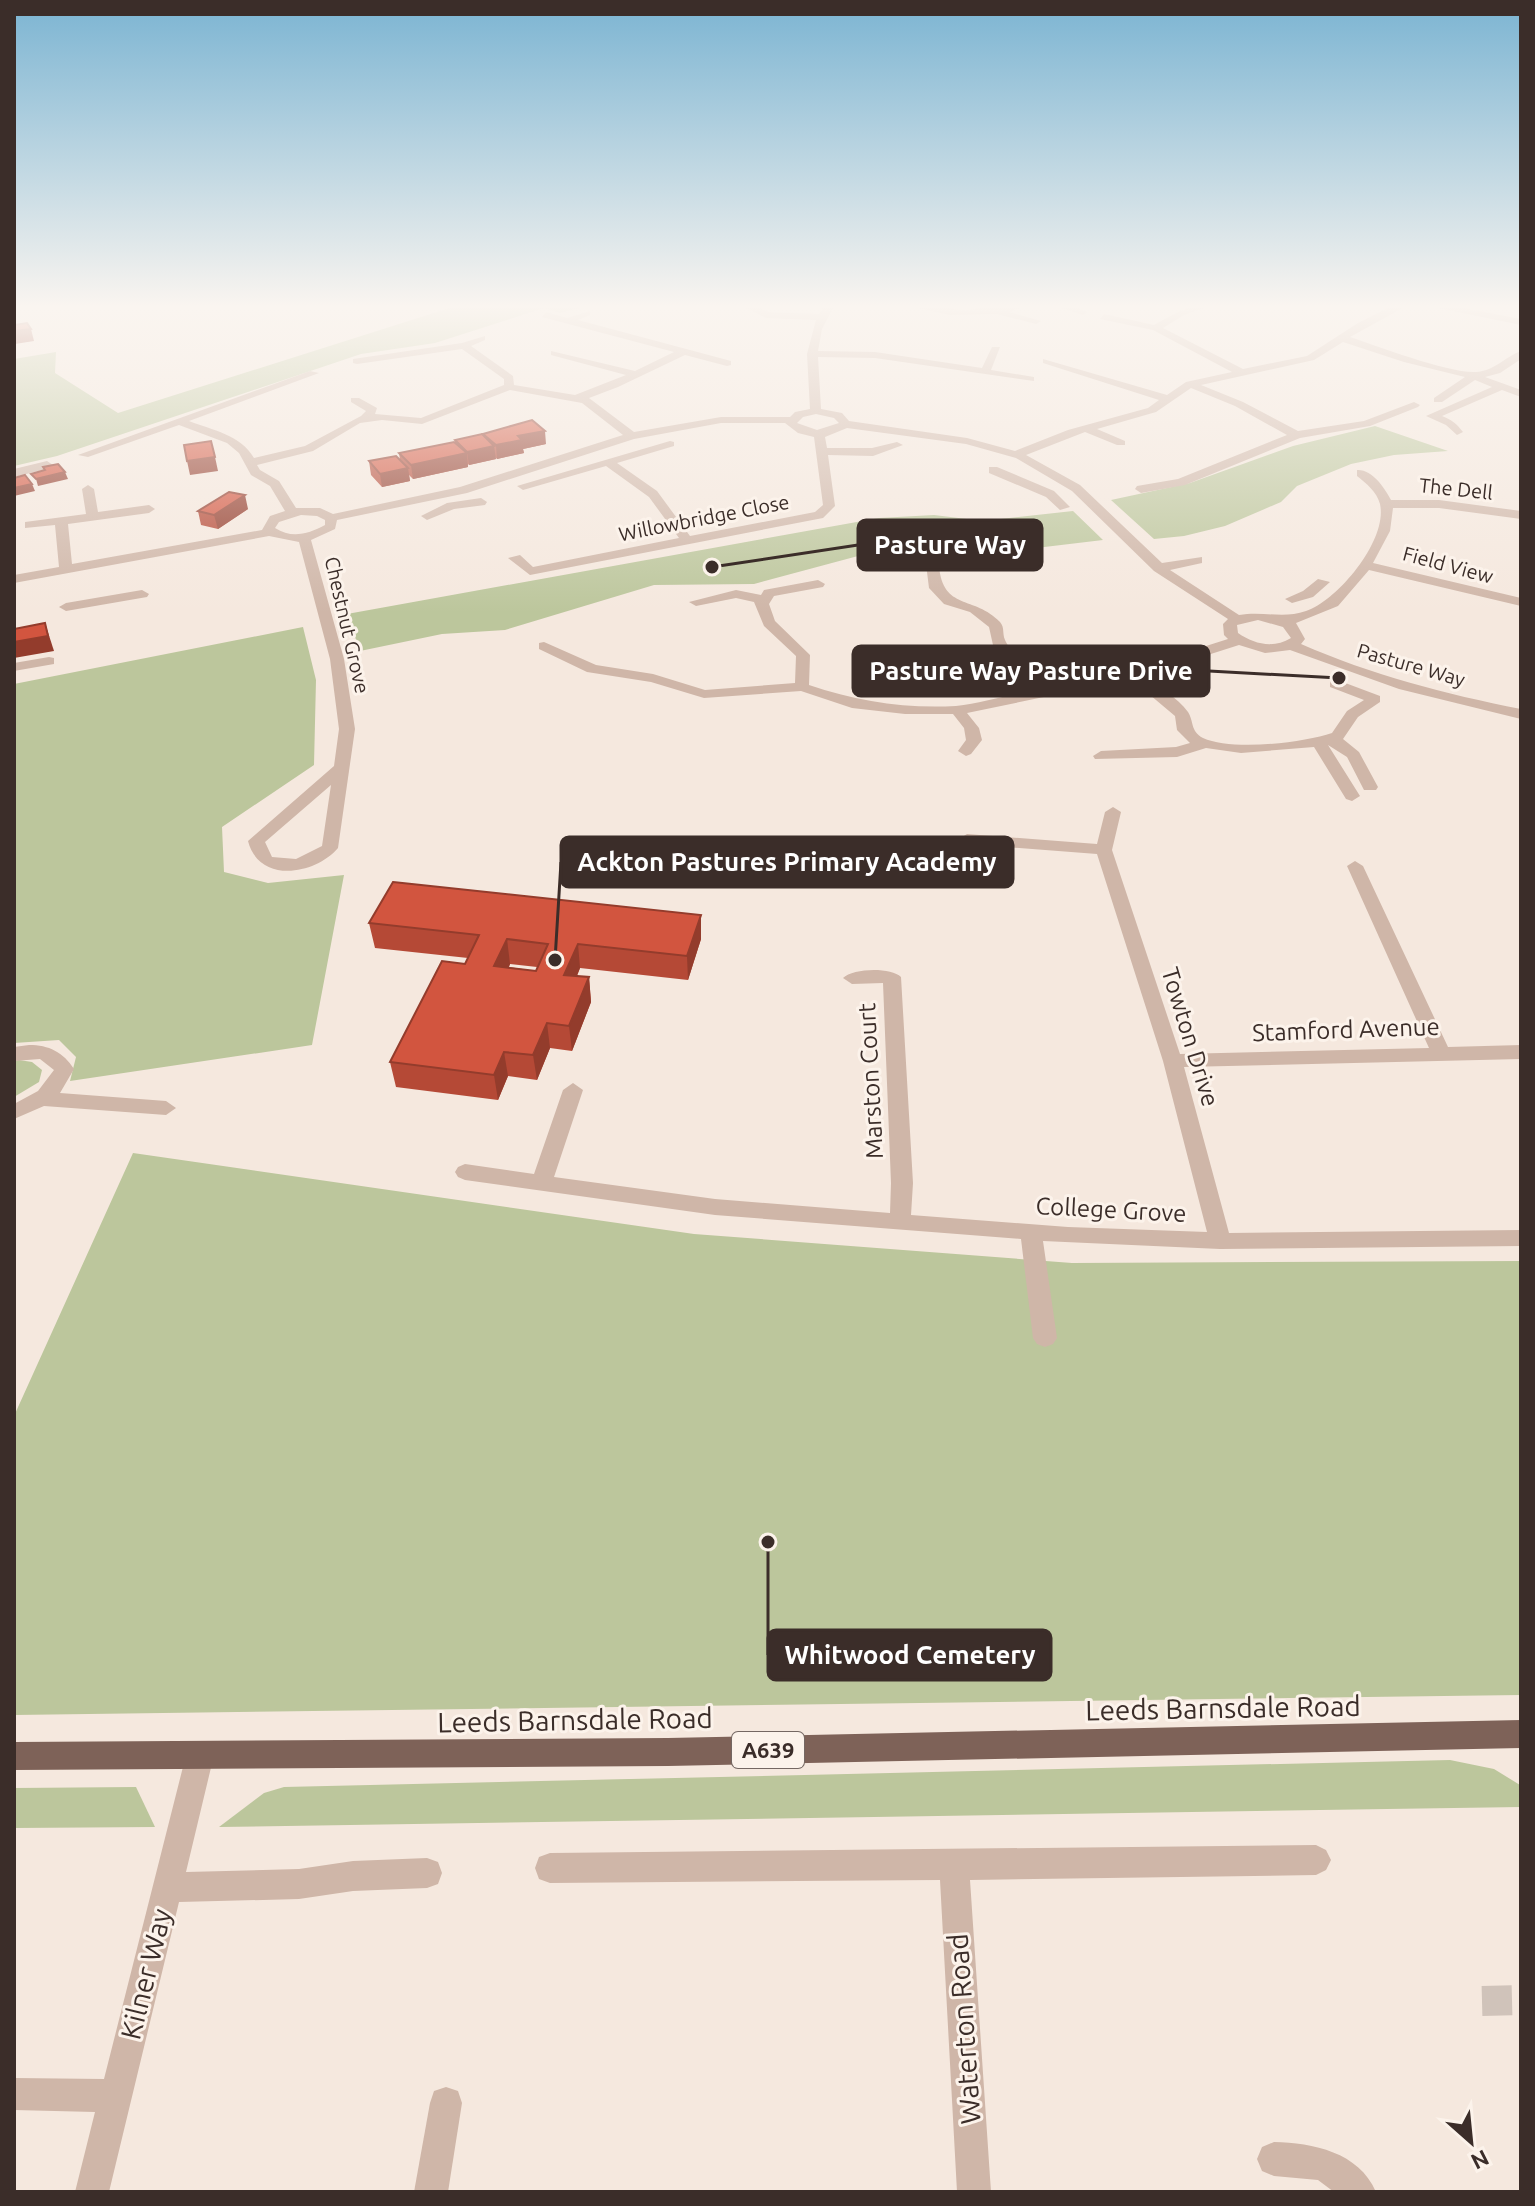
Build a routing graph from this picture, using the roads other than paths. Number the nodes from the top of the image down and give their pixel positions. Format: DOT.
graph roads {
  1 [pos="222,407"];
  2 [pos="368,407"];
  3 [pos="458,407"];
  4 [pos="598,407"];
  5 [pos="816,407"];
  6 [pos="1156,407"];
  7 [pos="1244,407"];
  8 [pos="1409,407"];
  9 [pos="1456,407"];
  10 [pos="816,411"];
  11 [pos="365,418"];
  12 [pos="790,420"];
  13 [pos="181,422"];
  14 [pos="845,424"];
  15 [pos="949,424"];
  16 [pos="1085,428"];
  17 [pos="969,429"];
  18 [pos="983,431"];
  19 [pos="1457,432"];
  20 [pos="819,433"];
  21 [pos="1297,435"];
  22 [pos="632,436"];
  23 [pos="958,439"];
  24 [pos="1121,443"];
  25 [pos="670,444"];
  26 [pos="897,445"];
  27 [pos="820,451"];
  28 [pos="84,455"];
  29 [pos="1015,455"];
  30 [pos="607,461"];
  31 [pos="249,463"];
  32 [pos="47,465"];
  33 [pos="993,470"];
  34 [pos="14,473"];
  35 [pos="1361,473"];
  36 [pos="523,486"];
  37 [pos="88,489"];
  38 [pos="1141,489"];
  39 [pos="1082,494"];
  40 [pos="434,497"];
  41 [pos="481,502"];
  42 [pos="1387,504"];
  43 [pos="42,506"];
  44 [pos="451,506"];
  45 [pos="149,510"];
  46 [pos="292,512"];
  47 [pos="1521,515"];
  48 [pos="93,516"];
  49 [pos="427,516"];
  50 [pos="331,518"];
  51 [pos="61,520"];
  52 [pos="44,523"];
  53 [pos="29,525"];
  54 [pos="271,532"];
  55 [pos="304,538"];
  56 [pos="687,541"];
  57 [pos="515,558"];
  58 [pos="999,564"];
  59 [pos="1194,565"];
  60 [pos="1365,565"];
  61 [pos="1159,568"];
  62 [pos="66,569"];
  63 [pos="14,579"];
  64 [pos="138,582"];
  65 [pos="1323,582"];
  66 [pos="818,584"];
  67 [pos="1308,594"];
  68 [pos="1292,599"];
  69 [pos="696,602"];
  70 [pos="763,602"];
  71 [pos="1521,602"];
  72 [pos="1332,603"];
  73 [pos="66,607"];
  74 [pos="1237,619"];
  75 [pos="1286,622"];
  76 [pos="1238,641"];
  77 [pos="1292,645"];
  78 [pos="544,646"];
  79 [pos="49,661"];
  80 [pos="14,667"];
  81 [pos="1134,674"];
  82 [pos="1335,684"];
  83 [pos="802,687"];
  84 [pos="1043,690"];
  85 [pos="957,710"];
  86 [pos="1521,714"];
  87 [pos="1325,740"];
  88 [pos="1207,743"];
  89 [pos="975,745"];
  90 [pos="1101,756"];
  91 [pos="340,769"];
  92 [pos="1370,787"];
  93 [pos="1352,796"];
  94 [pos="1113,812"];
  95 [pos="961,838"];
  96 [pos="1104,850"];
  97 [pos="1356,864"];
  98 [pos="852,978"];
  99 [pos="1521,1052"];
  100 [pos="14,1054"];
  101 [pos="1441,1054"];
  102 [pos="1173,1061"];
  103 [pos="573,1090"];
  104 [pos="42,1099"];
  105 [pos="166,1108"];
  106 [pos="14,1112"];
  107 [pos="465,1172"];
  108 [pos="542,1183"];
  109 [pos="900,1222"];
  110 [pos="1031,1233"];
  111 [pos="1521,1238"];
  112 [pos="1220,1241"];
  113 [pos="1045,1338"];
  114 [pos="1521,1734"];
  115 [pos="200,1755"];
  116 [pos="14,1756"];
  117 [pos="1316,1860"];
  118 [pos="954,1866"];
  119 [pos="550,1868"];
  120 [pos="427,1873"];
  121 [pos="167,1887"];
  122 [pos="14,2094"];
  123 [pos="115,2096"];
  124 [pos="446,2103"];
  125 [pos="1274,2159"];
  126 [pos="92,2192"];
  127 [pos="431,2192"];
  128 [pos="974,2192"];
  129 [pos="1359,2192"];
  1 -- 13 [label="street"];
  2 -- 11 [label="street"];
  3 -- 11 [label="street"];
  4 -- 22 [label="street"];
  5 -- 10 [label="street"];
  6 -- 16 [label="street"];
  7 -- 21 [label="street"];
  8 -- 21 [label="street"];
  9 -- 19 [label="street"];
  10 -- 12 [label="street"];
  10 -- 14 [label="street"];
  11 -- 31 [label="street"];
  12 -- 20 [label="street"];
  12 -- 22 [label="street"];
  13 -- 28 [label="street"];
  13 -- 31 [label="street"];
  14 -- 20 [label="street"];
  14 -- 23 [label="street"];
  15 -- 17 [label="street"];
  16 -- 24 [label="street"];
  16 -- 29 [label="street"];
  17 -- 18 [label="street"];
  17 -- 23 [label="street"];
  20 -- 27 [label="street, Willowbridge Close"];
  21 -- 38 [label="street"];
  22 -- 40 [label="street"];
  23 -- 29 [label="street"];
  25 -- 30 [label="street"];
  26 -- 27 [label="street"];
  27 -- 56 [label="street, Willowbridge Close"];
  29 -- 39 [label="street"];
  30 -- 36 [label="street"];
  30 -- 56 [label="street"];
  31 -- 46 [label="street"];
  32 -- 34 [label="street"];
  33 -- 39 [label="street"];
  35 -- 42 [label="street"];
  37 -- 48 [label="street"];
  39 -- 61 [label="street"];
  40 -- 44 [label="street"];
  40 -- 50 [label="street"];
  41 -- 44 [label="street"];
  42 -- 47 [label="street, The Dell"];
  42 -- 60 [label="street"];
  43 -- 52 [label="street"];
  44 -- 49 [label="street"];
  45 -- 48 [label="street"];
  46 -- 50 [label="street"];
  46 -- 54 [label="street"];
  48 -- 51 [label="street"];
  50 -- 55 [label="street"];
  51 -- 52 [label="street"];
  51 -- 62 [label="street"];
  52 -- 53 [label="street"];
  54 -- 55 [label="street"];
  54 -- 64 [label="street"];
  55 -- 91 [label="street, Chestnut Grove"];
  56 -- 57 [label="street, Willowbridge Close"];
  58 -- 84 [label="street"];
  59 -- 61 [label="street"];
  60 -- 71 [label="street, Field View"];
  60 -- 72 [label="street"];
  61 -- 74 [label="street"];
  62 -- 63 [label="street"];
  62 -- 64 [label="street"];
  64 -- 73 [label="street"];
  65 -- 67 [label="street"];
  66 -- 70 [label="street"];
  67 -- 68 [label="street"];
  67 -- 72 [label="street"];
  69 -- 70 [label="street"];
  70 -- 83 [label="street"];
  72 -- 75 [label="street"];
  74 -- 75 [label="street"];
  74 -- 76 [label="street"];
  75 -- 77 [label="street"];
  76 -- 77 [label="street"];
  76 -- 81 [label="street"];
  77 -- 86 [label="street, Pasture Way"];
  78 -- 83 [label="street"];
  79 -- 80 [label="street"];
  81 -- 84 [label="street"];
  81 -- 88 [label="street"];
  82 -- 87 [label="street"];
  83 -- 85 [label="street"];
  84 -- 85 [label="street"];
  85 -- 89 [label="street"];
  87 -- 88 [label="street"];
  87 -- 92 [label="street"];
  87 -- 93 [label="street"];
  88 -- 90 [label="street"];
  91 -- 91 [label="street, Chestnut Grove"];
  94 -- 96 [label="street"];
  95 -- 96 [label="street"];
  96 -- 102 [label="street, Towton Drive"];
  97 -- 101 [label="street"];
  98 -- 109 [label="street, Marston Court"];
  99 -- 101 [label="street, Stamford Avenue"];
  100 -- 104 [label="street"];
  101 -- 102 [label="street, Stamford Avenue"];
  102 -- 112 [label="street, Towton Drive"];
  103 -- 108 [label="street"];
  104 -- 105 [label="street"];
  104 -- 106 [label="street"];
  107 -- 108 [label="street, College Grove"];
  108 -- 109 [label="street, College Grove"];
  109 -- 110 [label="street, College Grove"];
  110 -- 112 [label="street, College Grove"];
  110 -- 113 [label="street"];
  111 -- 112 [label="street, College Grove"];
  114 -- 115 [label="main road, Leeds Barnsdale Road / A639"];
  115 -- 116 [label="main road, Leeds Barnsdale Road / A639"];
  115 -- 121 [label="street, Kilner Way"];
  117 -- 118 [label="street"];
  118 -- 119 [label="street"];
  118 -- 128 [label="street, Waterton Road"];
  120 -- 121 [label="street"];
  121 -- 123 [label="street, Kilner Way"];
  122 -- 123 [label="street"];
  123 -- 126 [label="street, Kilner Way"];
  124 -- 127 [label="street"];
  125 -- 129 [label="street"];
}
